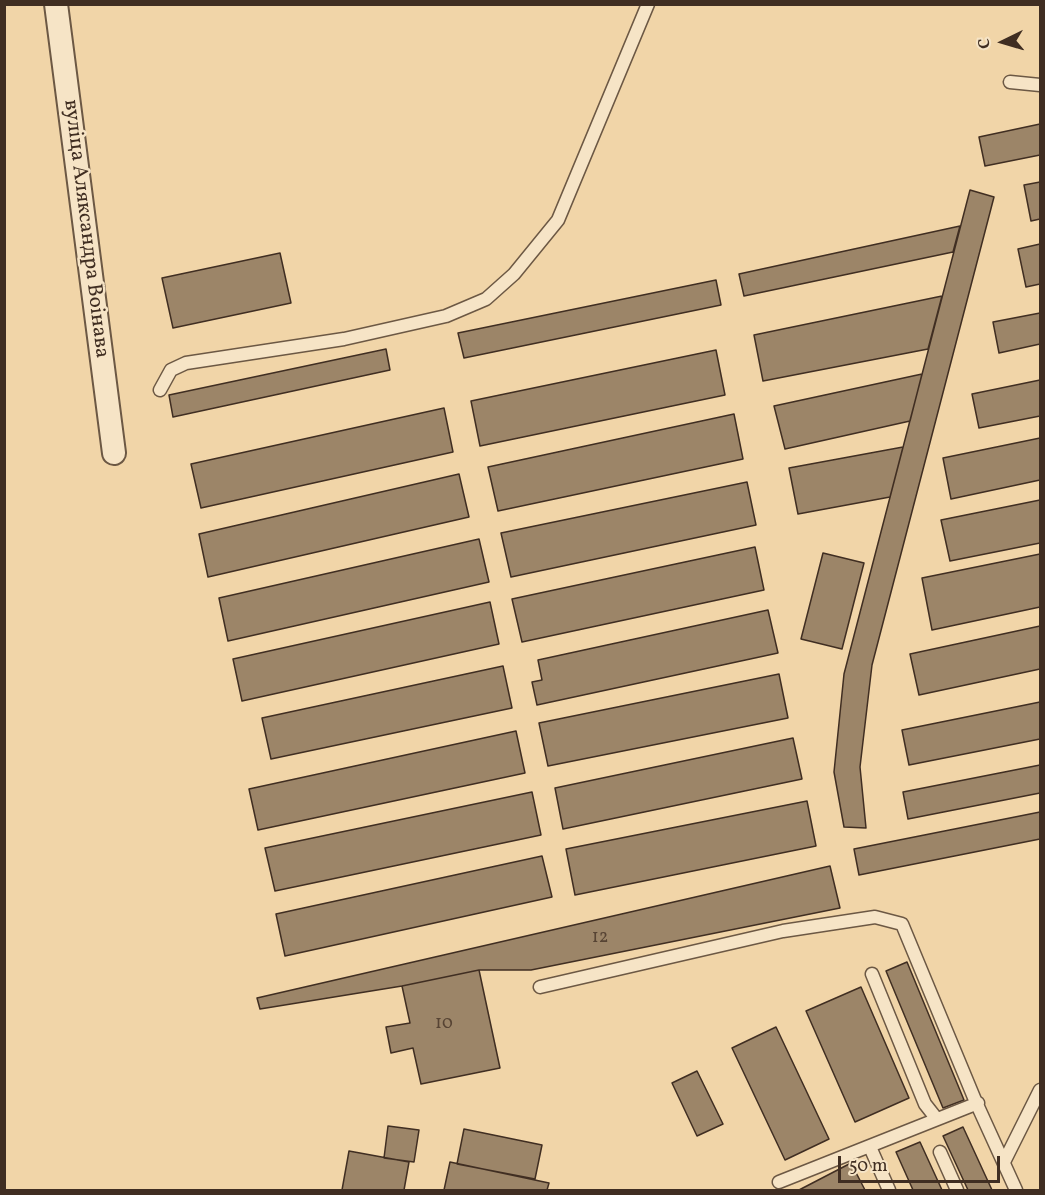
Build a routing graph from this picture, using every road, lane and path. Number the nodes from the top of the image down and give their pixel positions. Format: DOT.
graph roads {
  1 [pos="56,4"];
  2 [pos="648,4"];
  3 [pos="1010,82"];
  4 [pos="1041,85"];
  5 [pos="160,390"];
  6 [pos="114,453"];
  7 [pos="872,974"];
  8 [pos="540,987"];
  9 [pos="1041,1090"];
  10 [pos="978,1103"];
  11 [pos="936,1118"];
  12 [pos="870,1147"];
  13 [pos="940,1152"];
  14 [pos="1004,1162"];
  15 [pos="778,1182"];
  16 [pos="889,1191"];
  17 [pos="957,1191"];
  18 [pos="1016,1191"];
  1 -- 6 [label="street, вуліца Аляксандра Воінава"];
  2 -- 5 [label="lane"];
  3 -- 4 [label="lane"];
  7 -- 11 [label="lane"];
  8 -- 10 [label="lane"];
  9 -- 14 [label="lane"];
  10 -- 11 [label="lane"];
  10 -- 14 [label="lane"];
  11 -- 12 [label="lane"];
  12 -- 15 [label="lane"];
  12 -- 16 [label="lane"];
  13 -- 17 [label="lane"];
  14 -- 18 [label="lane"];
}
